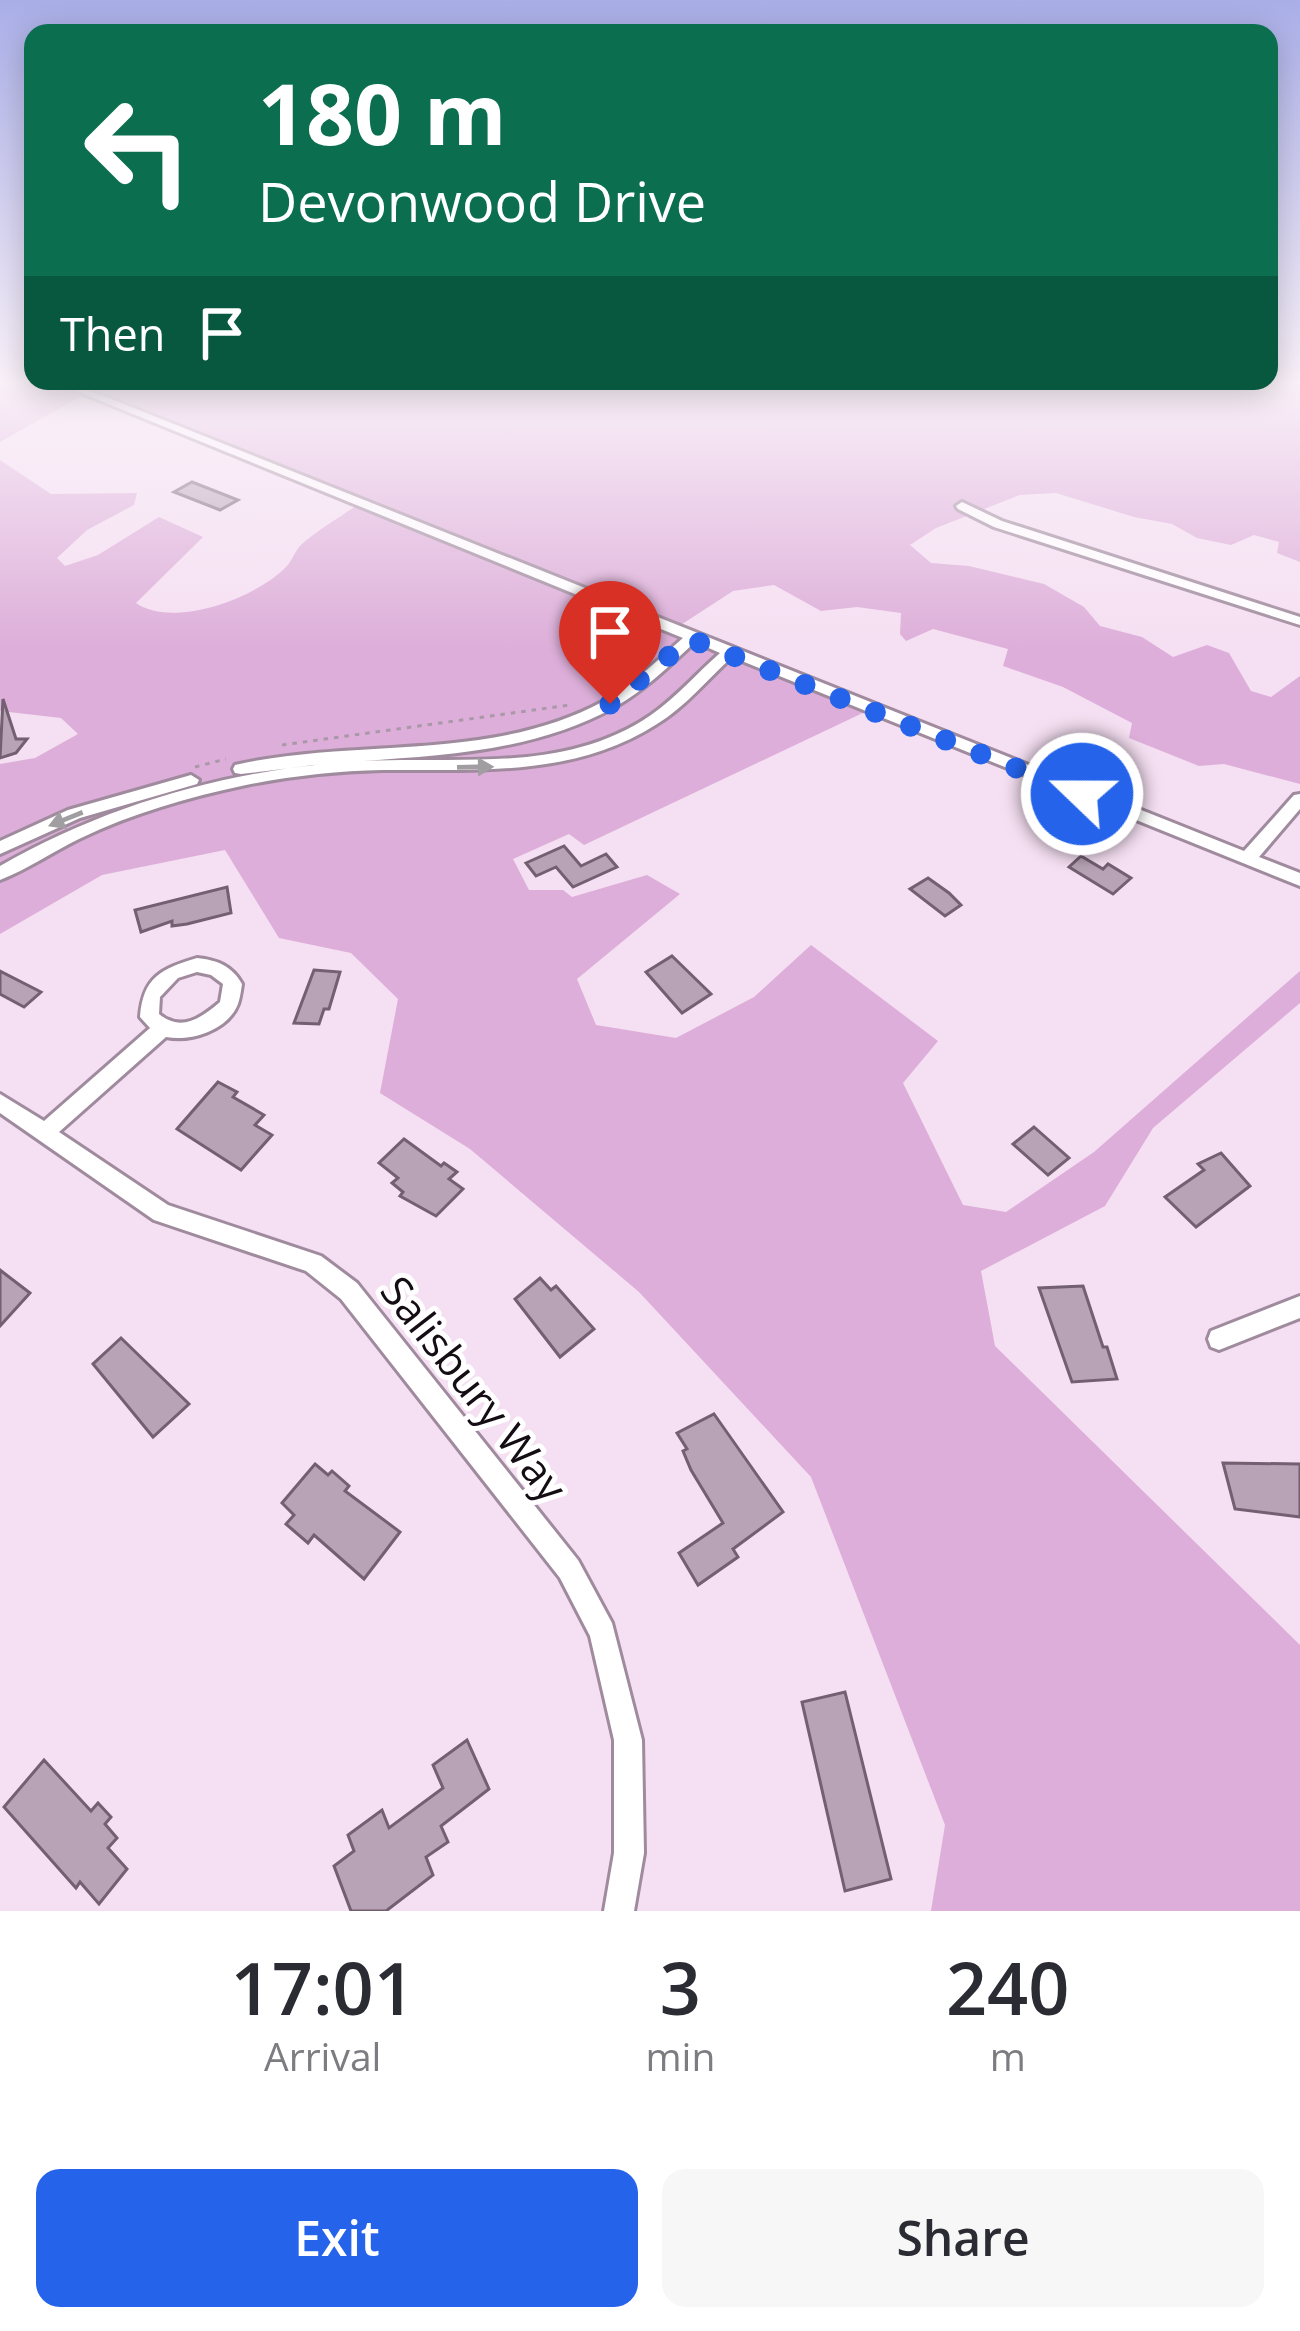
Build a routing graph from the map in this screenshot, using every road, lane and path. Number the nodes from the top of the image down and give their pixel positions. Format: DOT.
graph roads {
  1 [pos="273,469"];
  2 [pos="962,506"];
  3 [pos="1300,621"];
  4 [pos="690,639"];
  5 [pos="727,653"];
  6 [pos="1300,799"];
  7 [pos="0,848"];
  8 [pos="1246,859"];
  9 [pos="2,868"];
  10 [pos="1300,880"];
  11 [pos="161,1030"];
  12 [pos="0,1102"];
  13 [pos="46,1131"];
  14 [pos="1300,1307"];
  15 [pos="1219,1339"];
  16 [pos="619,1911"];
  1 -- 4 [label="street"];
  2 -- 3 [label="street"];
  4 -- 5 [label="street"];
  4 -- 7 [label="street, one-way"];
  5 -- 8 [label="street"];
  9 -- 5 [label="street, one-way"];
  6 -- 8 [label="street"];
  8 -- 10 [label="street"];
  11 -- 11 [label="street"];
  11 -- 13 [label="street"];
  12 -- 13 [label="street, Salisbury Way"];
  13 -- 16 [label="street, Salisbury Way"];
  14 -- 15 [label="street"];
}
